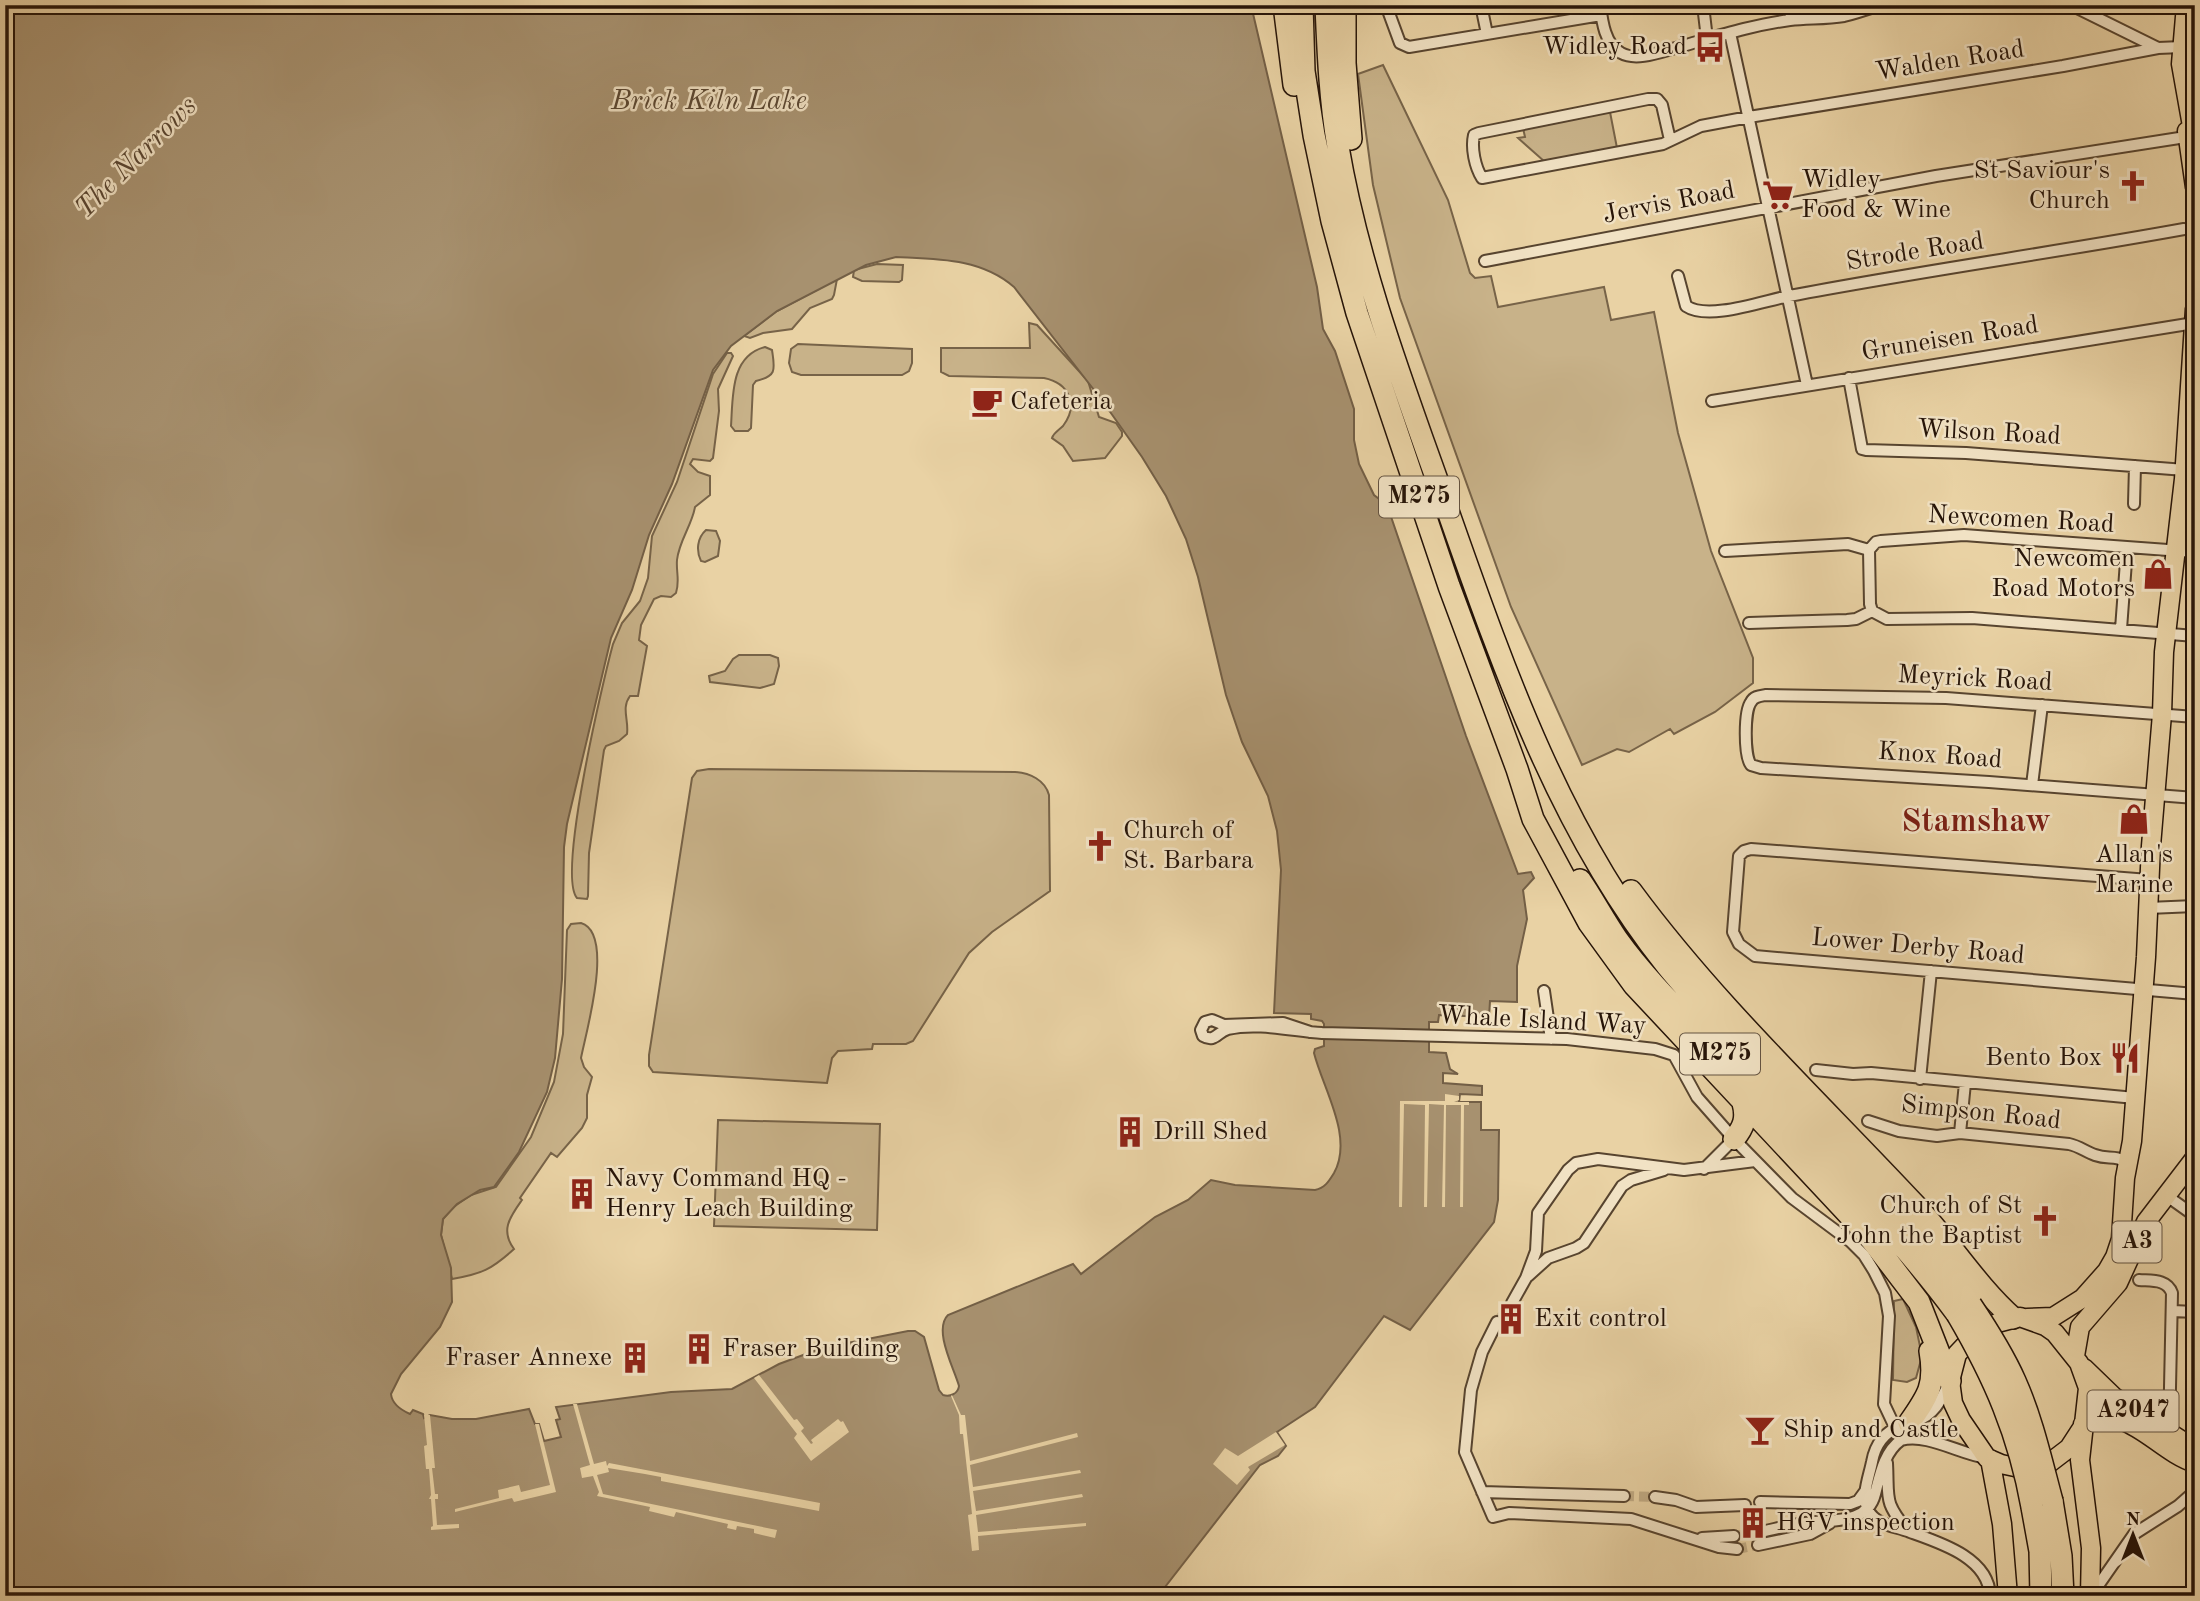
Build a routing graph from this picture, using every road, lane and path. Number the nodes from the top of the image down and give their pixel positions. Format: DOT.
graph roads {
  1 [pos="1284,5"];
  2 [pos="1301,5"];
  3 [pos="1325,5"];
  4 [pos="1345,5"];
  5 [pos="1386,5"];
  6 [pos="1481,5"];
  7 [pos="1703,5"];
  8 [pos="1790,5"];
  9 [pos="1880,5"];
  10 [pos="2071,5"];
  11 [pos="2186,5"];
  12 [pos="1600,10"];
  13 [pos="1791,20"];
  14 [pos="1730,33"];
  15 [pos="1487,34"];
  16 [pos="1707,39"];
  17 [pos="1405,46"];
  18 [pos="2182,47"];
  19 [pos="2158,48"];
  20 [pos="1394,54"];
  21 [pos="1749,117"];
  22 [pos="2192,139"];
  23 [pos="1670,140"];
  24 [pos="2195,187"];
  25 [pos="1770,207"];
  26 [pos="1332,221"];
  27 [pos="2183,229"];
  28 [pos="1485,261"];
  29 [pos="1366,266"];
  30 [pos="1678,276"];
  31 [pos="1788,296"];
  32 [pos="2195,309"];
  33 [pos="1695,310"];
  34 [pos="1679,313"];
  35 [pos="2194,323"];
  36 [pos="1849,378"];
  37 [pos="1807,385"];
  38 [pos="1712,401"];
  39 [pos="2135,466"];
  40 [pos="2185,470"];
  41 [pos="2134,504"];
  42 [pos="2127,548"];
  43 [pos="1869,550"];
  44 [pos="1725,551"];
  45 [pos="2186,552"];
  46 [pos="1872,611"];
  47 [pos="1749,623"];
  48 [pos="2121,629"];
  49 [pos="2167,634"];
  50 [pos="2195,636"];
  51 [pos="1753,699"];
  52 [pos="2042,705"];
  53 [pos="2162,715"];
  54 [pos="2195,717"];
  55 [pos="1541,755"];
  56 [pos="1517,769"];
  57 [pos="2032,785"];
  58 [pos="2155,795"];
  59 [pos="2195,798"];
  60 [pos="2149,880"];
  61 [pos="2195,906"];
  62 [pos="2148,908"];
  63 [pos="1931,971"];
  64 [pos="2144,990"];
  65 [pos="1544,991"];
  66 [pos="2195,994"];
  67 [pos="1217,1023"];
  68 [pos="1310,1032"];
  69 [pos="1218,1035"];
  70 [pos="1551,1039"];
  71 [pos="1816,1070"];
  72 [pos="1920,1079"];
  73 [pos="1965,1083"];
  74 [pos="2135,1098"];
  75 [pos="1743,1103"];
  76 [pos="1868,1121"];
  77 [pos="1960,1133"];
  78 [pos="1734,1139"];
  79 [pos="2195,1158"];
  80 [pos="1755,1161"];
  81 [pos="2128,1163"];
  82 [pos="1667,1169"];
  83 [pos="1703,1169"];
  84 [pos="2167,1196"];
  85 [pos="2195,1216"];
  86 [pos="1526,1278"];
  87 [pos="2139,1280"];
  88 [pos="1908,1286"];
  89 [pos="1512,1303"];
  90 [pos="1964,1309"];
  91 [pos="2172,1311"];
  92 [pos="2195,1312"];
  93 [pos="2020,1318"];
  94 [pos="1497,1322"];
  95 [pos="2077,1359"];
  96 [pos="1950,1382"];
  97 [pos="2083,1426"];
  98 [pos="1902,1431"];
  99 [pos="2169,1435"];
  100 [pos="2195,1449"];
  101 [pos="1988,1458"];
  102 [pos="1886,1460"];
  103 [pos="2195,1463"];
  104 [pos="1866,1490"];
  105 [pos="2195,1491"];
  106 [pos="1482,1492"];
  107 [pos="1624,1496"];
  108 [pos="1655,1497"];
  109 [pos="1760,1502"];
  110 [pos="2042,1504"];
  111 [pos="1745,1505"];
  112 [pos="1867,1509"];
  113 [pos="1832,1522"];
  114 [pos="1908,1531"];
  115 [pos="1756,1533"];
  116 [pos="1734,1536"];
  117 [pos="1688,1538"];
  118 [pos="1758,1545"];
  119 [pos="1737,1549"];
  120 [pos="1994,1595"];
  121 [pos="2041,1596"];
  122 [pos="2063,1596"];
  123 [pos="2091,1596"];
  1 -- 26 [label="highway, M275"];
  2 -- 26 [label="highway, M275"];
  3 -- 29 [label="highway, M275"];
  4 -- 29 [label="highway, M275"];
  5 -- 17 [label="street"];
  6 -- 15 [label="street"];
  7 -- 16 [label="street"];
  8 -- 13 [label="street"];
  9 -- 13 [label="street"];
  10 -- 19 [label="street"];
  11 -- 18 [label="main road"];
  12 -- 15 [label="street"];
  12 -- 16 [label="street"];
  13 -- 14 [label="street"];
  14 -- 16 [label="street"];
  14 -- 21 [label="street"];
  15 -- 17 [label="street"];
  17 -- 20 [label="street"];
  18 -- 19 [label="street, Walden Road"];
  18 -- 22 [label="main road"];
  19 -- 21 [label="street, Walden Road"];
  21 -- 23 [label="street, Walden Road"];
  21 -- 25 [label="street"];
  22 -- 24 [label="main road"];
  22 -- 25 [label="street, Jervis Road"];
  23 -- 23 [label="street, Walden Road"];
  25 -- 28 [label="street, Jervis Road"];
  25 -- 31 [label="street"];
  26 -- 56 [label="highway, M275"];
  27 -- 31 [label="street, Strode Road"];
  29 -- 55 [label="highway, M275"];
  30 -- 33 [label="street"];
  31 -- 33 [label="street, Strode Road"];
  31 -- 37 [label="street"];
  32 -- 35 [label="main road, A3"];
  33 -- 34 [label="street"];
  35 -- 36 [label="street, Gruneisen Road"];
  35 -- 40 [label="main road, A3"];
  36 -- 37 [label="street, Gruneisen Road"];
  36 -- 39 [label="street, Wilson Road"];
  37 -- 38 [label="street, Gruneisen Road"];
  39 -- 40 [label="street, Wilson Road"];
  39 -- 41 [label="street"];
  40 -- 45 [label="main road, A3"];
  42 -- 43 [label="street, Newcomen Road"];
  42 -- 45 [label="street, Newcomen Road"];
  42 -- 48 [label="street"];
  43 -- 44 [label="street, Newcomen Road"];
  43 -- 46 [label="street"];
  45 -- 49 [label="main road, A3"];
  46 -- 47 [label="street"];
  46 -- 48 [label="street"];
  48 -- 49 [label="street"];
  49 -- 50 [label="street"];
  49 -- 53 [label="main road, A3"];
  51 -- 52 [label="street, Meyrick Road"];
  51 -- 57 [label="street, Knox Road"];
  52 -- 53 [label="street, Meyrick Road"];
  52 -- 57 [label="street"];
  53 -- 54 [label="street, Meyrick Road"];
  53 -- 58 [label="main road, A3"];
  55 -- 90 [label="highway, M275"];
  55 -- 93 [label="highway, M275"];
  56 -- 75 [label="highway, M275"];
  56 -- 90 [label="highway, M275"];
  57 -- 58 [label="street, Knox Road"];
  58 -- 59 [label="street, Knox Road"];
  58 -- 60 [label="main road, A3"];
  60 -- 62 [label="main road, A3"];
  60 -- 63 [label="street, Lower Derby Road"];
  61 -- 62 [label="street"];
  62 -- 64 [label="main road, A3"];
  63 -- 64 [label="street, Lower Derby Road"];
  63 -- 72 [label="street"];
  64 -- 66 [label="street, Lower Derby Road"];
  64 -- 74 [label="main road, A3"];
  65 -- 70 [label="street"];
  67 -- 68 [label="street"];
  67 -- 69 [label="street"];
  67 -- 69 [label="street"];
  68 -- 69 [label="street"];
  68 -- 70 [label="street, Whale Island Way"];
  70 -- 78 [label="street, Whale Island Way"];
  71 -- 72 [label="street"];
  72 -- 73 [label="street"];
  73 -- 74 [label="street"];
  73 -- 77 [label="street"];
  74 -- 81 [label="main road, A3"];
  75 -- 78 [label="highway, M275"];
  75 -- 88 [label="highway, M275"];
  76 -- 77 [label="street, Simpson Road"];
  77 -- 81 [label="street, Simpson Road"];
  78 -- 80 [label="street, Whale Island Way"];
  78 -- 83 [label="street"];
  79 -- 84 [label="main road, A3"];
  80 -- 83 [label="street"];
  80 -- 98 [label="street, Whale Island Way"];
  81 -- 93 [label="main road, A3"];
  82 -- 83 [label="street"];
  82 -- 86 [label="street"];
  82 -- 86 [label="street"];
  84 -- 85 [label="street"];
  84 -- 95 [label="main road, A3"];
  86 -- 89 [label="street"];
  87 -- 91 [label="street"];
  88 -- 96 [label="highway, M275"];
  88 -- 98 [label="highway, M275"];
  90 -- 110 [label="highway, M275, bridge"];
  91 -- 92 [label="street"];
  91 -- 99 [label="street"];
  93 -- 95 [label="main road"];
  93 -- 96 [label="main road"];
  94 -- 106 [label="street"];
  95 -- 97 [label="main road"];
  95 -- 99 [label="main road, A2047"];
  96 -- 98 [label="street"];
  96 -- 101 [label="main road"];
  97 -- 101 [label="main road"];
  97 -- 103 [label="main road, A2047"];
  97 -- 123 [label="main road"];
  98 -- 101 [label="street"];
  98 -- 102 [label="street"];
  98 -- 104 [label="street"];
  99 -- 100 [label="main road, A2047"];
  101 -- 120 [label="main road"];
  102 -- 112 [label="street"];
  102 -- 114 [label="street"];
  104 -- 109 [label="street"];
  104 -- 112 [label="street"];
  105 -- 123 [label="street"];
  106 -- 107 [label="street"];
  106 -- 117 [label="street"];
  108 -- 111 [label="street"];
  110 -- 121 [label="highway, M275"];
  110 -- 122 [label="highway, M275"];
  112 -- 113 [label="street"];
  112 -- 114 [label="street"];
  113 -- 115 [label="street"];
  113 -- 118 [label="street"];
  114 -- 120 [label="street"];
  116 -- 117 [label="street"];
  117 -- 119 [label="street"];
}
